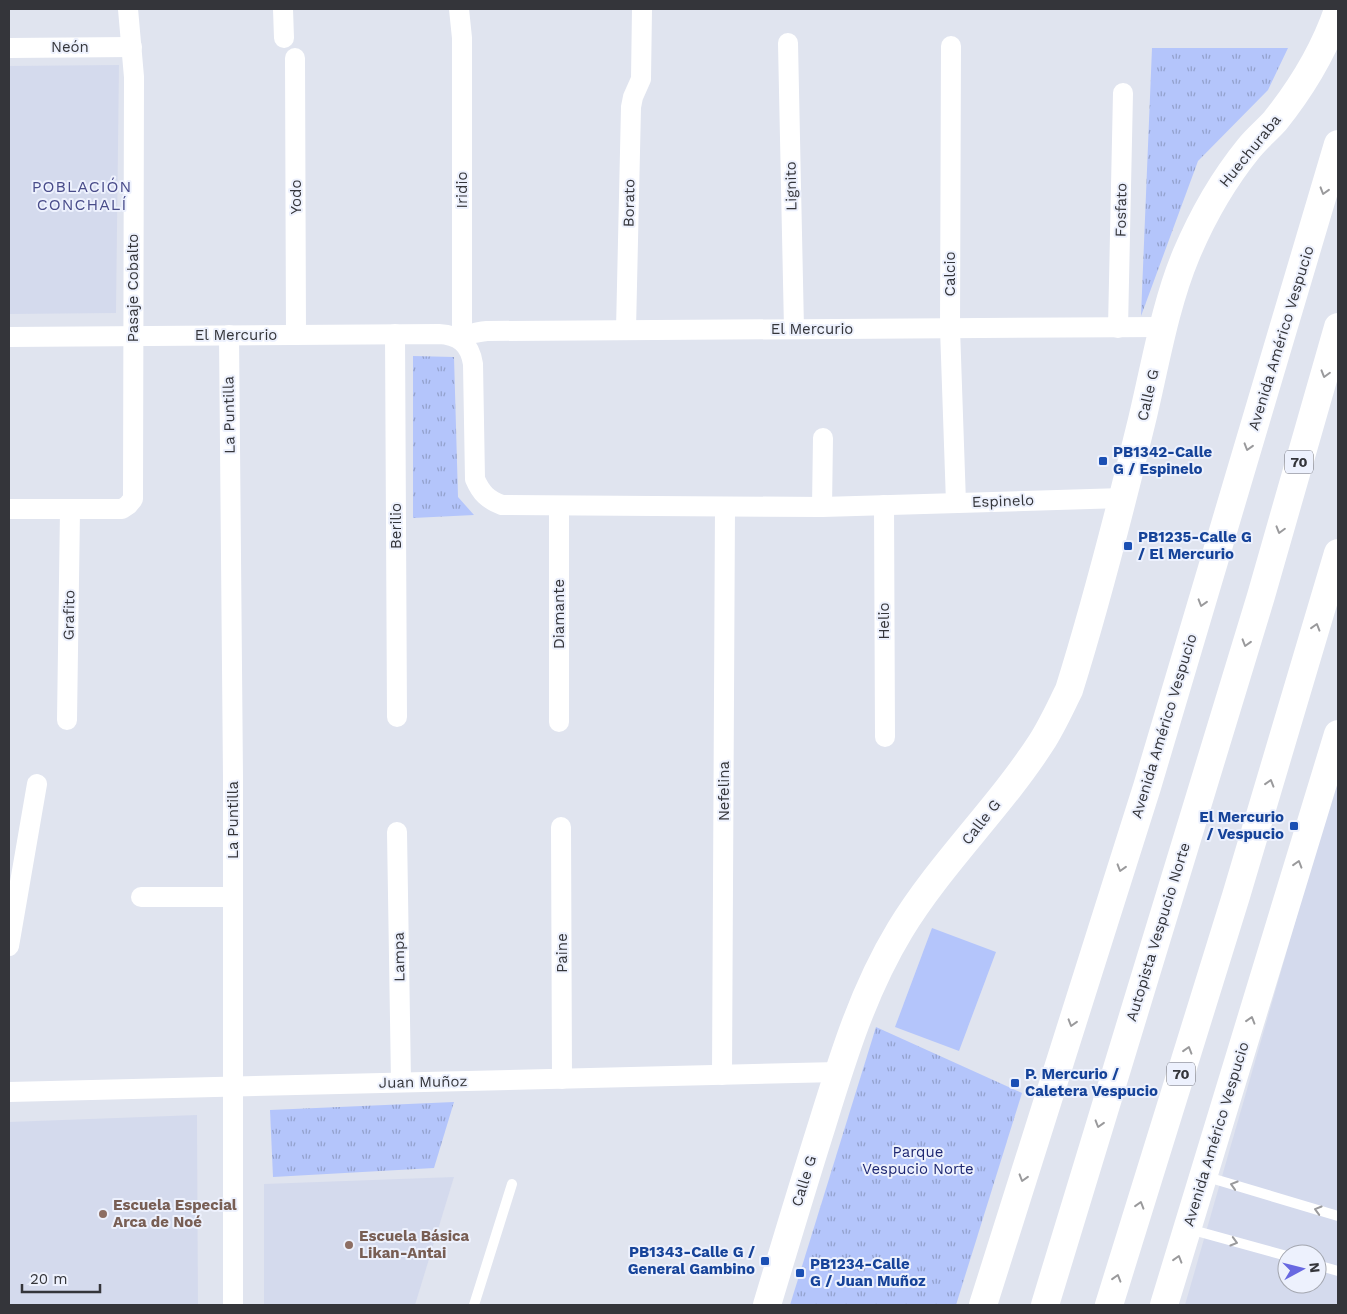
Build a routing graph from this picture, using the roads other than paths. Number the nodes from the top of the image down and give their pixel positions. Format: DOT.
graph roads {
  1 [pos="128,9"];
  2 [pos="283,9"];
  3 [pos="459,9"];
  4 [pos="642,9"];
  5 [pos="1338,10"];
  6 [pos="284,38"];
  7 [pos="788,43"];
  8 [pos="952,46"];
  9 [pos="132,47"];
  10 [pos="9,48"];
  11 [pos="295,58"];
  12 [pos="1123,93"];
  13 [pos="1338,144"];
  14 [pos="1164,327"];
  15 [pos="1338,327"];
  16 [pos="950,328"];
  17 [pos="1118,328"];
  18 [pos="794,329"];
  19 [pos="626,330"];
  20 [pos="395,334"];
  21 [pos="229,335"];
  22 [pos="296,335"];
  23 [pos="133,336"];
  24 [pos="9,337"];
  25 [pos="462,341"];
  26 [pos="823,438"];
  27 [pos="1123,498"];
  28 [pos="956,503"];
  29 [pos="884,505"];
  30 [pos="560,506"];
  31 [pos="725,506"];
  32 [pos="822,507"];
  33 [pos="9,509"];
  34 [pos="70,510"];
  35 [pos="1338,553"];
  36 [pos="397,717"];
  37 [pos="67,720"];
  38 [pos="559,722"];
  39 [pos="1338,734"];
  40 [pos="885,737"];
  41 [pos="38,784"];
  42 [pos="561,827"];
  43 [pos="398,832"];
  44 [pos="140,897"];
  45 [pos="233,897"];
  46 [pos="9,946"];
  47 [pos="838,1072"];
  48 [pos="722,1075"];
  49 [pos="562,1078"];
  50 [pos="401,1082"];
  51 [pos="233,1086"];
  52 [pos="9,1092"];
  53 [pos="1203,1176"];
  54 [pos="512,1184"];
  55 [pos="1338,1216"];
  56 [pos="1187,1228"];
  57 [pos="1277,1253"];
  58 [pos="233,1305"];
  59 [pos="474,1305"];
  60 [pos="767,1305"];
  61 [pos="983,1305"];
  62 [pos="1045,1305"];
  63 [pos="1109,1305"];
  64 [pos="1164,1305"];
  1 -- 9 [label="street, Pasaje Cobalto"];
  2 -- 6 [label="street"];
  3 -- 25 [label="street, Iridio"];
  4 -- 19 [label="street, Borato"];
  5 -- 14 [label="main road, Huechuraba"];
  7 -- 18 [label="street, Lignito"];
  8 -- 16 [label="street, Calcio"];
  9 -- 10 [label="street, Neón"];
  9 -- 23 [label="street, Pasaje Cobalto"];
  11 -- 22 [label="street, Yodo"];
  12 -- 17 [label="street, Fosfato"];
  13 -- 61 [label="main road, Avenida Américo Vespucio, one-way"];
  14 -- 17 [label="street, El Mercurio"];
  14 -- 27 [label="main road, Calle G"];
  15 -- 62 [label="main road, Autopista Vespucio Norte / 70, one-way"];
  16 -- 17 [label="street, El Mercurio"];
  16 -- 18 [label="street, El Mercurio"];
  16 -- 28 [label="street, Calcio"];
  18 -- 19 [label="street, El Mercurio"];
  19 -- 25 [label="street, El Mercurio"];
  20 -- 22 [label="street, El Mercurio"];
  20 -- 25 [label="street, El Mercurio"];
  20 -- 36 [label="street, Berilio"];
  21 -- 22 [label="street, El Mercurio"];
  21 -- 23 [label="street, El Mercurio"];
  21 -- 45 [label="street, La Puntilla"];
  23 -- 24 [label="street, El Mercurio"];
  23 -- 34 [label="street, Pasaje Cobalto"];
  25 -- 30 [label="street"];
  26 -- 32 [label="street"];
  27 -- 28 [label="street, Espinelo"];
  27 -- 47 [label="main road, Calle G"];
  28 -- 29 [label="street, Espinelo"];
  29 -- 32 [label="street"];
  29 -- 40 [label="street, Helio"];
  30 -- 31 [label="street"];
  30 -- 38 [label="street, Diamante"];
  31 -- 32 [label="street"];
  31 -- 48 [label="street, Nefelina"];
  33 -- 34 [label="street"];
  34 -- 37 [label="street, Grafito"];
  63 -- 35 [label="main road, 70, one-way"];
  53 -- 39 [label="main road, Avenida Américo Vespucio, one-way"];
  41 -- 46 [label="street"];
  42 -- 49 [label="street, Paine"];
  43 -- 50 [label="street, Lampa"];
  44 -- 45 [label="street"];
  45 -- 51 [label="street, La Puntilla"];
  47 -- 48 [label="street, Juan Muñoz"];
  47 -- 60 [label="main road, Calle G"];
  48 -- 49 [label="street, Juan Muñoz"];
  49 -- 50 [label="street, Juan Muñoz"];
  50 -- 51 [label="street, Juan Muñoz"];
  51 -- 52 [label="street, Juan Muñoz"];
  51 -- 58 [label="street, La Puntilla"];
  55 -- 53 [label="lane, one-way"];
  53 -- 56 [label="main road, Avenida Américo Vespucio"];
  54 -- 59 [label="lane"];
  56 -- 57 [label="lane, one-way"];
  64 -- 56 [label="main road, Avenida Américo Vespucio, one-way"];
}
